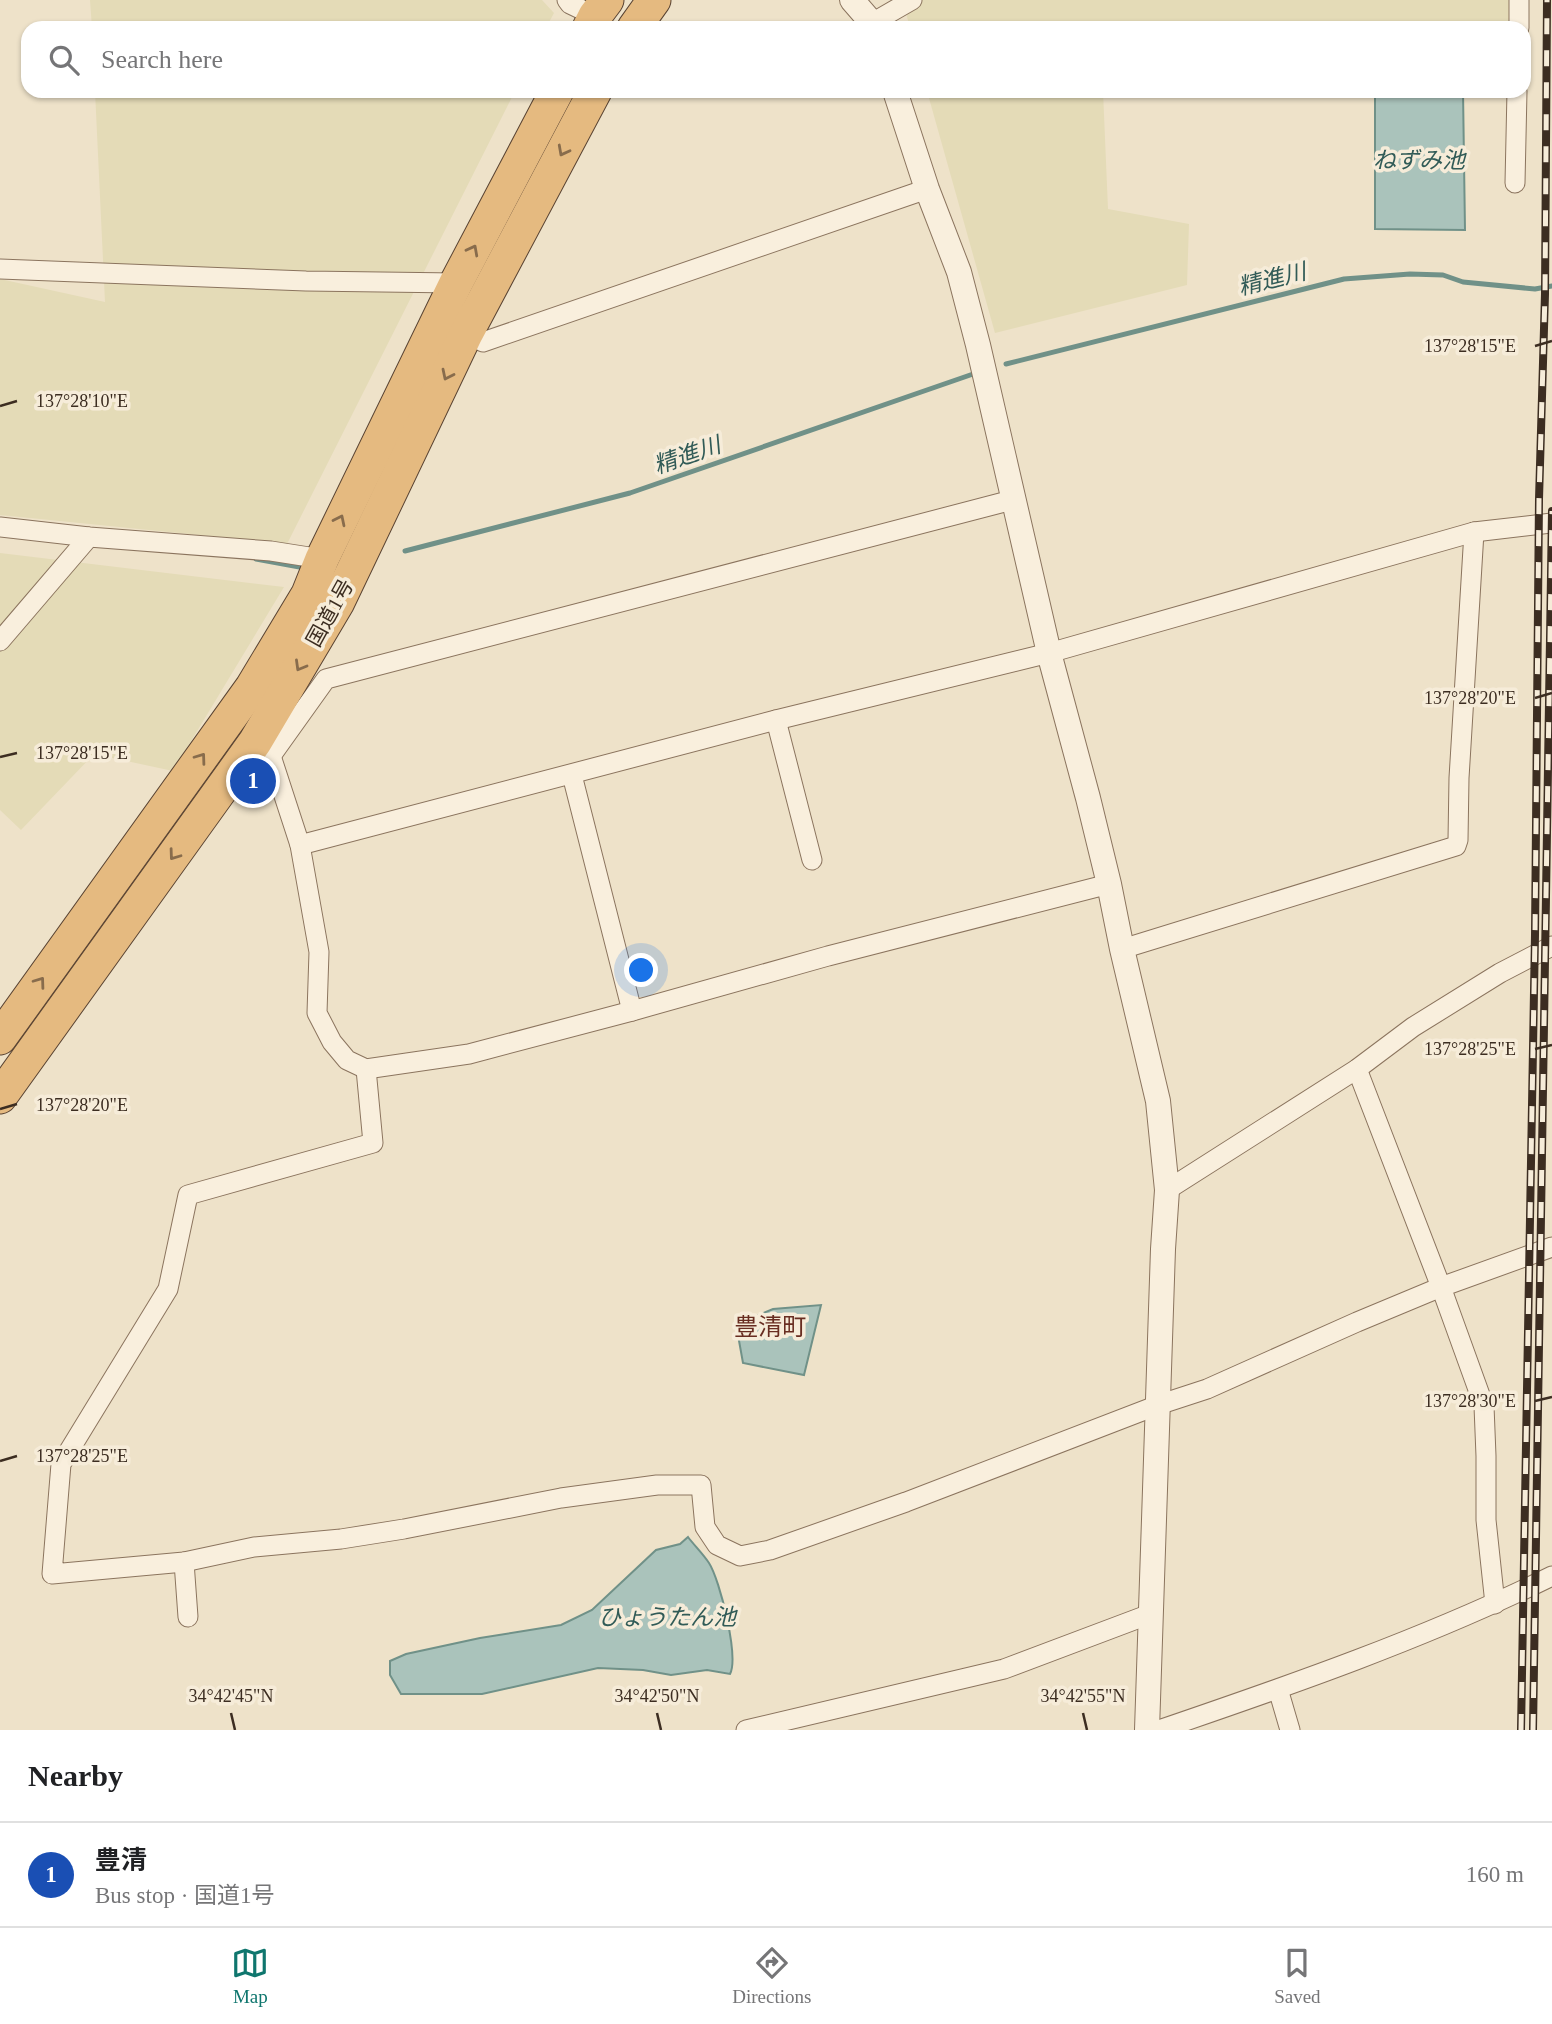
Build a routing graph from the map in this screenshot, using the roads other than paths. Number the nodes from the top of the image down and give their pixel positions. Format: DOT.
graph roads {
  1 [pos="567,0"];
  2 [pos="654,0"];
  3 [pos="852,0"];
  4 [pos="912,0"];
  5 [pos="1519,0"];
  6 [pos="597,15"];
  7 [pos="639,21"];
  8 [pos="870,21"];
  9 [pos="879,21"];
  10 [pos="1519,21"];
  11 [pos="553,98"];
  12 [pos="590,98"];
  13 [pos="897,98"];
  14 [pos="1517,98"];
  15 [pos="1515,183"];
  16 [pos="928,189"];
  17 [pos="0,269"];
  18 [pos="456,283"];
  19 [pos="466,334"];
  20 [pos="1012,500"];
  21 [pos="1552,523"];
  22 [pos="0,527"];
  23 [pos="1474,532"];
  24 [pos="89,537"];
  25 [pos="322,558"];
  26 [pos="0,641"];
  27 [pos="1049,653"];
  28 [pos="776,720"];
  29 [pos="263,749"];
  30 [pos="572,775"];
  31 [pos="300,845"];
  32 [pos="812,860"];
  33 [pos="1109,884"];
  34 [pos="1552,946"];
  35 [pos="1122,949"];
  36 [pos="632,1011"];
  37 [pos="0,1038"];
  38 [pos="366,1069"];
  39 [pos="1357,1069"];
  40 [pos="0,1097"];
  41 [pos="1167,1190"];
  42 [pos="1552,1247"];
  43 [pos="1441,1287"];
  44 [pos="1158,1405"];
  45 [pos="184,1562"];
  46 [pos="1552,1576"];
  47 [pos="1495,1604"];
  48 [pos="1150,1614"];
  49 [pos="188,1617"];
  50 [pos="1278,1689"];
  51 [pos="746,1730"];
  52 [pos="1147,1730"];
  53 [pos="1159,1730"];
  54 [pos="1290,1730"];
  1 -- 6 [label="street"];
  2 -- 7 [label="highway"];
  3 -- 8 [label="street"];
  4 -- 9 [label="street"];
  5 -- 10 [label="street"];
  18 -- 11 [label="highway, 国道1号, one-way"];
  12 -- 19 [label="highway, 国道1号, one-way"];
  13 -- 16 [label="street"];
  14 -- 15 [label="street"];
  16 -- 19 [label="street"];
  16 -- 20 [label="street"];
  17 -- 18 [label="street"];
  25 -- 18 [label="highway, 国道1号, one-way"];
  19 -- 29 [label="highway, 国道1号, one-way"];
  20 -- 27 [label="street"];
  20 -- 29 [label="street"];
  21 -- 23 [label="street"];
  22 -- 24 [label="street"];
  23 -- 27 [label="street"];
  23 -- 35 [label="street"];
  24 -- 25 [label="street"];
  24 -- 26 [label="street"];
  37 -- 25 [label="highway, 国道1号, one-way"];
  27 -- 28 [label="street"];
  27 -- 33 [label="street"];
  28 -- 30 [label="street"];
  28 -- 32 [label="street"];
  29 -- 31 [label="street"];
  29 -- 40 [label="highway, 国道1号, one-way"];
  30 -- 31 [label="street"];
  30 -- 36 [label="street"];
  31 -- 38 [label="street"];
  33 -- 35 [label="street"];
  33 -- 36 [label="street"];
  34 -- 39 [label="street"];
  35 -- 41 [label="street"];
  36 -- 38 [label="street"];
  38 -- 45 [label="street"];
  39 -- 41 [label="street"];
  39 -- 43 [label="street"];
  41 -- 44 [label="street"];
  42 -- 43 [label="street"];
  43 -- 44 [label="street"];
  43 -- 47 [label="street"];
  44 -- 45 [label="street"];
  44 -- 48 [label="street"];
  45 -- 49 [label="street"];
  46 -- 47 [label="street"];
  47 -- 50 [label="street"];
  48 -- 51 [label="street"];
  48 -- 52 [label="street"];
  50 -- 53 [label="street"];
  50 -- 54 [label="street"];
}
